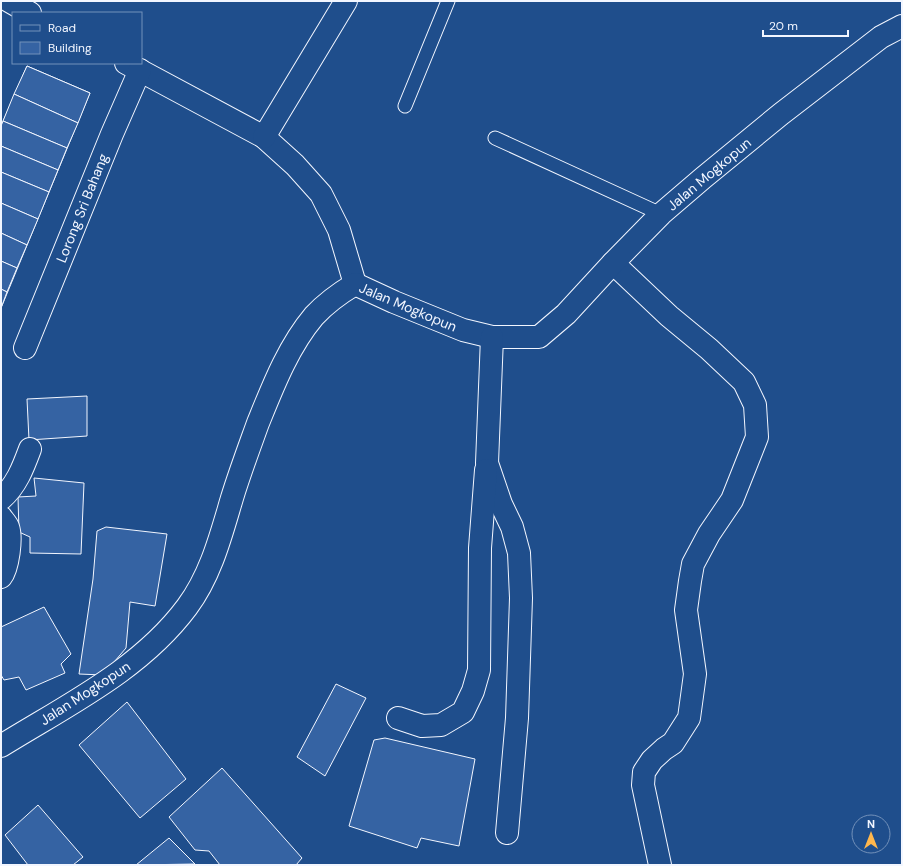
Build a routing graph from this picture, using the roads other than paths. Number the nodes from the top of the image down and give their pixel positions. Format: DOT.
graph roads {
  1 [pos="9,1"];
  2 [pos="346,1"];
  3 [pos="448,1"];
  4 [pos="28,12"];
  5 [pos="902,26"];
  6 [pos="133,66"];
  7 [pos="405,106"];
  8 [pos="264,137"];
  9 [pos="495,138"];
  10 [pos="661,214"];
  11 [pos="613,263"];
  12 [pos="355,284"];
  13 [pos="492,337"];
  14 [pos="25,348"];
  15 [pos="30,449"];
  16 [pos="487,463"];
  17 [pos="1,499"];
  18 [pos="1,517"];
  19 [pos="1,577"];
  20 [pos="398,718"];
  21 [pos="1,746"];
  22 [pos="507,833"];
  23 [pos="660,865"];
  1 -- 4 [label="street"];
  2 -- 8 [label="street"];
  3 -- 7 [label="lane"];
  5 -- 10 [label="street, Jalan Mogkopun"];
  6 -- 8 [label="street"];
  6 -- 14 [label="street, Lorong Sri Bahang"];
  8 -- 12 [label="street"];
  9 -- 10 [label="lane"];
  10 -- 11 [label="street, Jalan Mogkopun"];
  11 -- 13 [label="street, Jalan Mogkopun"];
  11 -- 23 [label="street"];
  12 -- 13 [label="street, Jalan Mogkopun"];
  12 -- 21 [label="street, Jalan Mogkopun"];
  13 -- 16 [label="street"];
  15 -- 17 [label="street"];
  16 -- 20 [label="street"];
  16 -- 22 [label="street"];
  18 -- 19 [label="street"];
}
